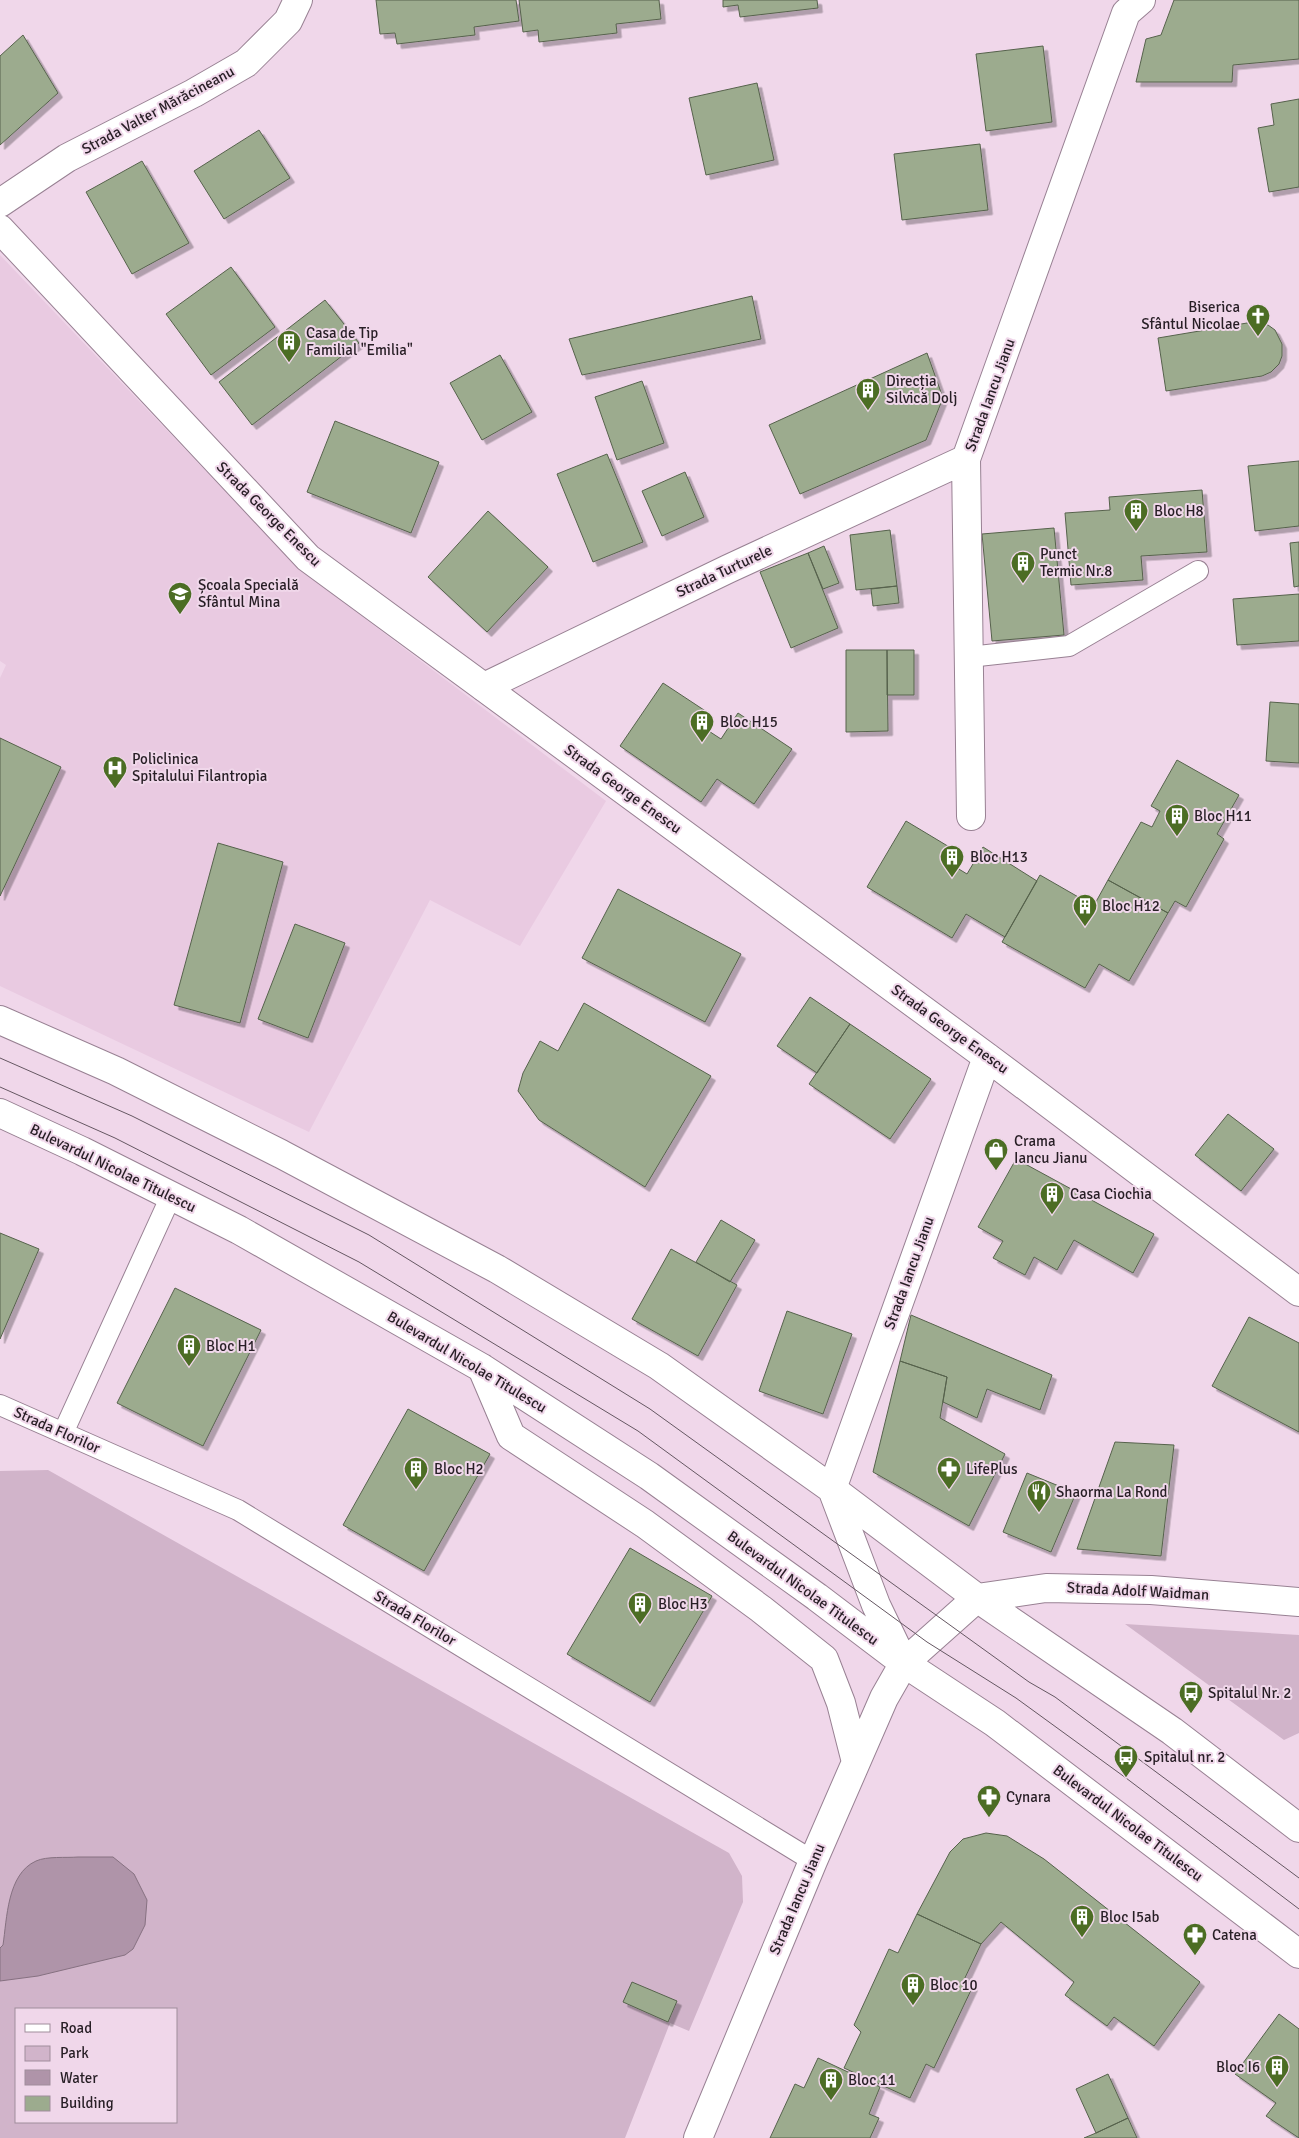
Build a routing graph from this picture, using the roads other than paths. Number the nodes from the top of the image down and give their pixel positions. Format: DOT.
graph roads {
  1 [pos="298,0"];
  2 [pos="1140,0"];
  3 [pos="0,203"];
  4 [pos="0,229"];
  5 [pos="966,459"];
  6 [pos="1198,571"];
  7 [pos="969,657"];
  8 [pos="484,687"];
  9 [pos="972,816"];
  10 [pos="0,1020"];
  11 [pos="987,1057"];
  12 [pos="0,1113"];
  13 [pos="171,1196"];
  14 [pos="1299,1292"];
  15 [pos="482,1368"];
  16 [pos="0,1405"];
  17 [pos="63,1433"];
  18 [pos="832,1489"];
  19 [pos="977,1598"];
  20 [pos="1299,1602"];
  21 [pos="904,1663"];
  22 [pos="856,1762"];
  23 [pos="1296,1821"];
  24 [pos="813,1861"];
  25 [pos="1299,1954"];
  26 [pos="698,2138"];
  1 -- 3 [label="street, Strada Valter Mărăcineanu"];
  2 -- 5 [label="street, Strada Iancu Jianu"];
  4 -- 8 [label="street, Strada George Enescu"];
  5 -- 7 [label="street, Strada Iancu Jianu"];
  5 -- 8 [label="street, Strada Turturele"];
  6 -- 7 [label="lane"];
  7 -- 9 [label="street, Strada Iancu Jianu"];
  8 -- 11 [label="street, Strada George Enescu"];
  10 -- 18 [label="street"];
  11 -- 14 [label="street, Strada George Enescu"];
  11 -- 18 [label="street, Strada Iancu Jianu"];
  12 -- 13 [label="street, Bulevardul Nicolae Titulescu"];
  13 -- 15 [label="street, Bulevardul Nicolae Titulescu"];
  13 -- 17 [label="lane"];
  15 -- 21 [label="street, Bulevardul Nicolae Titulescu"];
  15 -- 22 [label="street"];
  16 -- 17 [label="lane, Strada Florilor"];
  17 -- 24 [label="lane, Strada Florilor"];
  18 -- 19 [label="street"];
  18 -- 21 [label="street, Bulevardul Nicolae Titulescu"];
  19 -- 20 [label="street, Strada Adolf Waidman"];
  19 -- 21 [label="street"];
  19 -- 23 [label="street"];
  21 -- 22 [label="street, Strada Iancu Jianu"];
  21 -- 25 [label="street, Bulevardul Nicolae Titulescu"];
  22 -- 24 [label="street, Strada Iancu Jianu"];
  24 -- 26 [label="street, Strada Iancu Jianu"];
}
